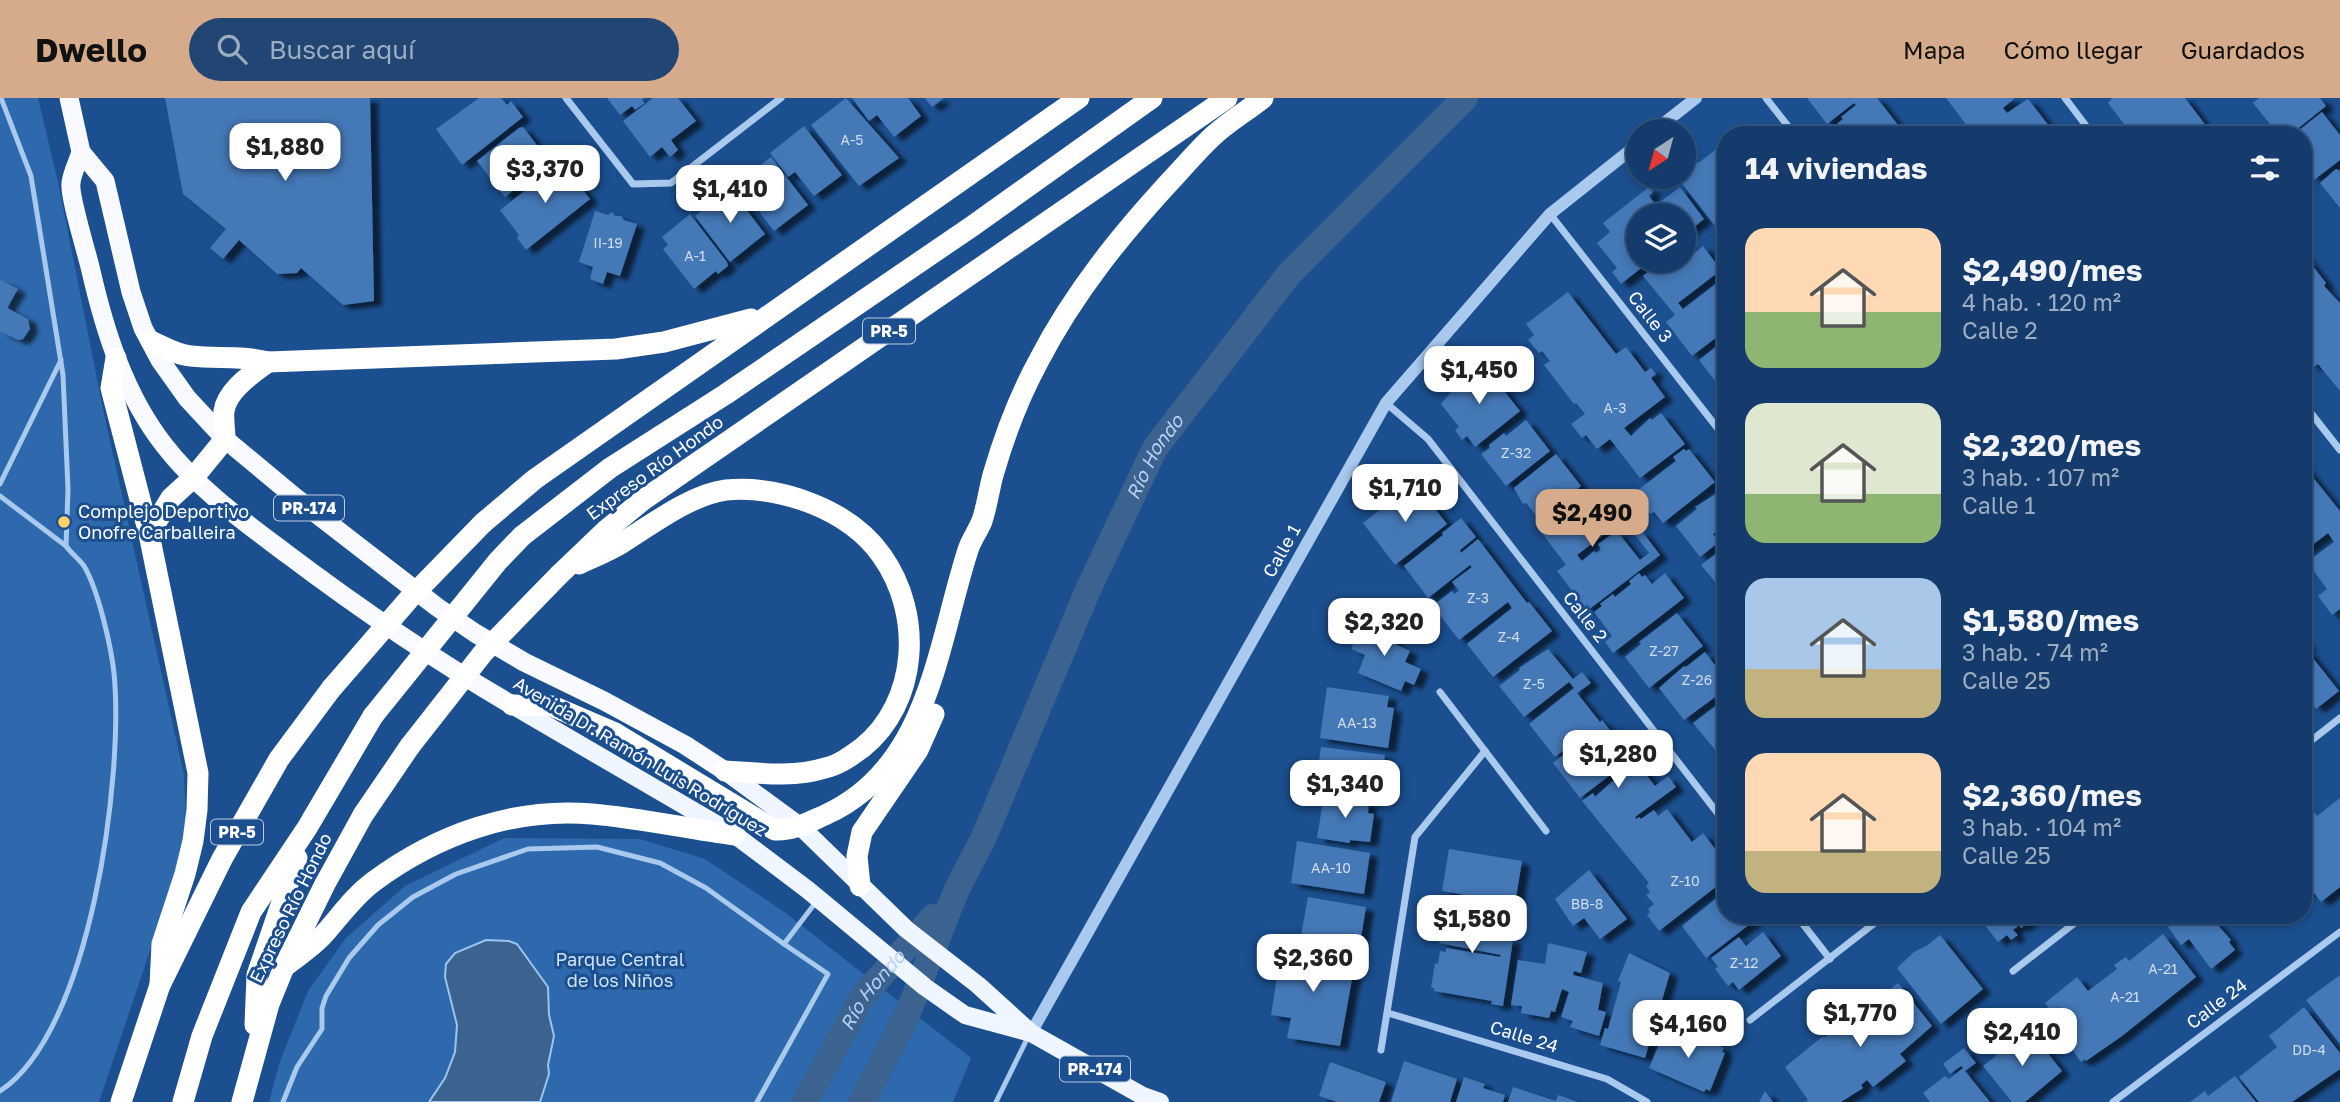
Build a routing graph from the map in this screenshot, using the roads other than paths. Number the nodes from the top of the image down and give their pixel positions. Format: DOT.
graph roads {
  1 [pos="1,98"];
  2 [pos="69,98"];
  3 [pos="566,98"];
  4 [pos="781,98"];
  5 [pos="1079,98"];
  6 [pos="1152,98"];
  7 [pos="1227,98"];
  8 [pos="1264,98"];
  9 [pos="1696,98"];
  10 [pos="1766,98"];
  11 [pos="2065,98"];
  12 [pos="1669,119"];
  13 [pos="1787,126"];
  14 [pos="2086,126"];
  15 [pos="81,152"];
  16 [pos="1626,154"];
  17 [pos="1550,214"];
  18 [pos="770,313"];
  19 [pos="150,341"];
  20 [pos="116,358"];
  21 [pos="61,360"];
  22 [pos="268,362"];
  23 [pos="1386,402"];
  24 [pos="2312,414"];
  25 [pos="1717,427"];
  26 [pos="225,439"];
  27 [pos="2340,450"];
  28 [pos="194,477"];
  29 [pos="0,484"];
  30 [pos="0,496"];
  31 [pos="981,523"];
  32 [pos="149,534"];
  33 [pos="66,547"];
  34 [pos="559,575"];
  35 [pos="1440,692"];
  36 [pos="512,705"];
  37 [pos="2340,719"];
  38 [pos="2312,740"];
  39 [pos="1485,751"];
  40 [pos="725,771"];
  41 [pos="1717,812"];
  42 [pos="800,826"];
  43 [pos="307,828"];
  44 [pos="1546,831"];
  45 [pos="735,835"];
  46 [pos="860,886"];
  47 [pos="825,904"];
  48 [pos="1803,924"];
  49 [pos="1874,924"];
  50 [pos="2073,924"];
  51 [pos="2340,932"];
  52 [pos="784,944"];
  53 [pos="1830,959"];
  54 [pos="284,967"];
  55 [pos="2013,971"];
  56 [pos="160,985"];
  57 [pos="1388,1013"];
  58 [pos="1750,1020"];
  59 [pos="1031,1033"];
  60 [pos="1381,1050"];
  61 [pos="253,1062"];
  62 [pos="0,1091"];
  63 [pos="121,1102"];
  64 [pos="183,1102"];
  65 [pos="242,1102"];
  66 [pos="283,1102"];
  67 [pos="757,1102"];
  68 [pos="996,1102"];
  69 [pos="1160,1102"];
  70 [pos="1647,1102"];
  71 [pos="2113,1102"];
  1 -- 21 [label="lane"];
  2 -- 15 [label="highway, PR-174"];
  3 -- 4 [label="street"];
  5 -- 18 [label="highway, PR-5"];
  6 -- 43 [label="highway, bridge"];
  7 -- 34 [label="highway, Expreso Río Hondo / PR-5"];
  8 -- 31 [label="highway"];
  9 -- 12 [label="street"];
  10 -- 13 [label="street"];
  11 -- 14 [label="street"];
  15 -- 19 [label="highway, PR-174"];
  15 -- 20 [label="highway, PR-174"];
  16 -- 17 [label="street, Calle 1"];
  17 -- 23 [label="street, Calle 1"];
  17 -- 25 [label="street, Calle 3"];
  18 -- 22 [label="highway"];
  18 -- 56 [label="highway, PR-5, bridge"];
  19 -- 22 [label="highway"];
  19 -- 26 [label="highway, PR-174"];
  20 -- 28 [label="highway, PR-174"];
  20 -- 32 [label="highway"];
  21 -- 29 [label="lane"];
  21 -- 33 [label="lane"];
  22 -- 26 [label="highway"];
  23 -- 41 [label="street, Calle 2"];
  23 -- 59 [label="street, Calle 1"];
  24 -- 27 [label="street"];
  26 -- 28 [label="highway"];
  26 -- 40 [label="highway, Avenida Dr. Ramón Luis Rodríguez / PR-174"];
  28 -- 32 [label="highway"];
  28 -- 36 [label="highway, Avenida Dr. Ramón Luis Rodríguez / PR-174"];
  30 -- 33 [label="lane"];
  31 -- 42 [label="highway"];
  31 -- 46 [label="highway"];
  32 -- 56 [label="highway"];
  33 -- 62 [label="lane"];
  34 -- 40 [label="highway"];
  34 -- 54 [label="highway, Expreso Río Hondo / PR-5, bridge"];
  35 -- 39 [label="street"];
  36 -- 42 [label="highway"];
  36 -- 45 [label="main road, Avenida Dr. Ramón Luis Rodríguez"];
  37 -- 38 [label="street"];
  39 -- 44 [label="street"];
  39 -- 57 [label="street"];
  40 -- 42 [label="main road, Avenida Dr. Ramón Luis Rodríguez"];
  42 -- 46 [label="main road, Avenida Dr. Ramón Luis Rodríguez"];
  43 -- 61 [label="highway"];
  43 -- 64 [label="highway"];
  45 -- 47 [label="main road, Avenida Dr. Ramón Luis Rodríguez"];
  45 -- 54 [label="highway"];
  46 -- 59 [label="main road, Avenida Dr. Ramón Luis Rodríguez"];
  47 -- 52 [label="lane"];
  47 -- 59 [label="main road, Avenida Dr. Ramón Luis Rodríguez"];
  48 -- 53 [label="street"];
  49 -- 53 [label="street"];
  50 -- 55 [label="street"];
  51 -- 71 [label="street, Calle 24"];
  52 -- 66 [label="lane"];
  52 -- 67 [label="lane"];
  53 -- 58 [label="street"];
  54 -- 61 [label="highway, Expreso Río Hondo / PR-5"];
  56 -- 63 [label="highway, PR-5"];
  57 -- 60 [label="street"];
  57 -- 70 [label="street, Calle 24"];
  59 -- 68 [label="lane"];
  59 -- 69 [label="main road, Avenida Dr. Ramón Luis Rodríguez / PR-174"];
  61 -- 65 [label="highway, Expreso Río Hondo / PR-5"];
}
